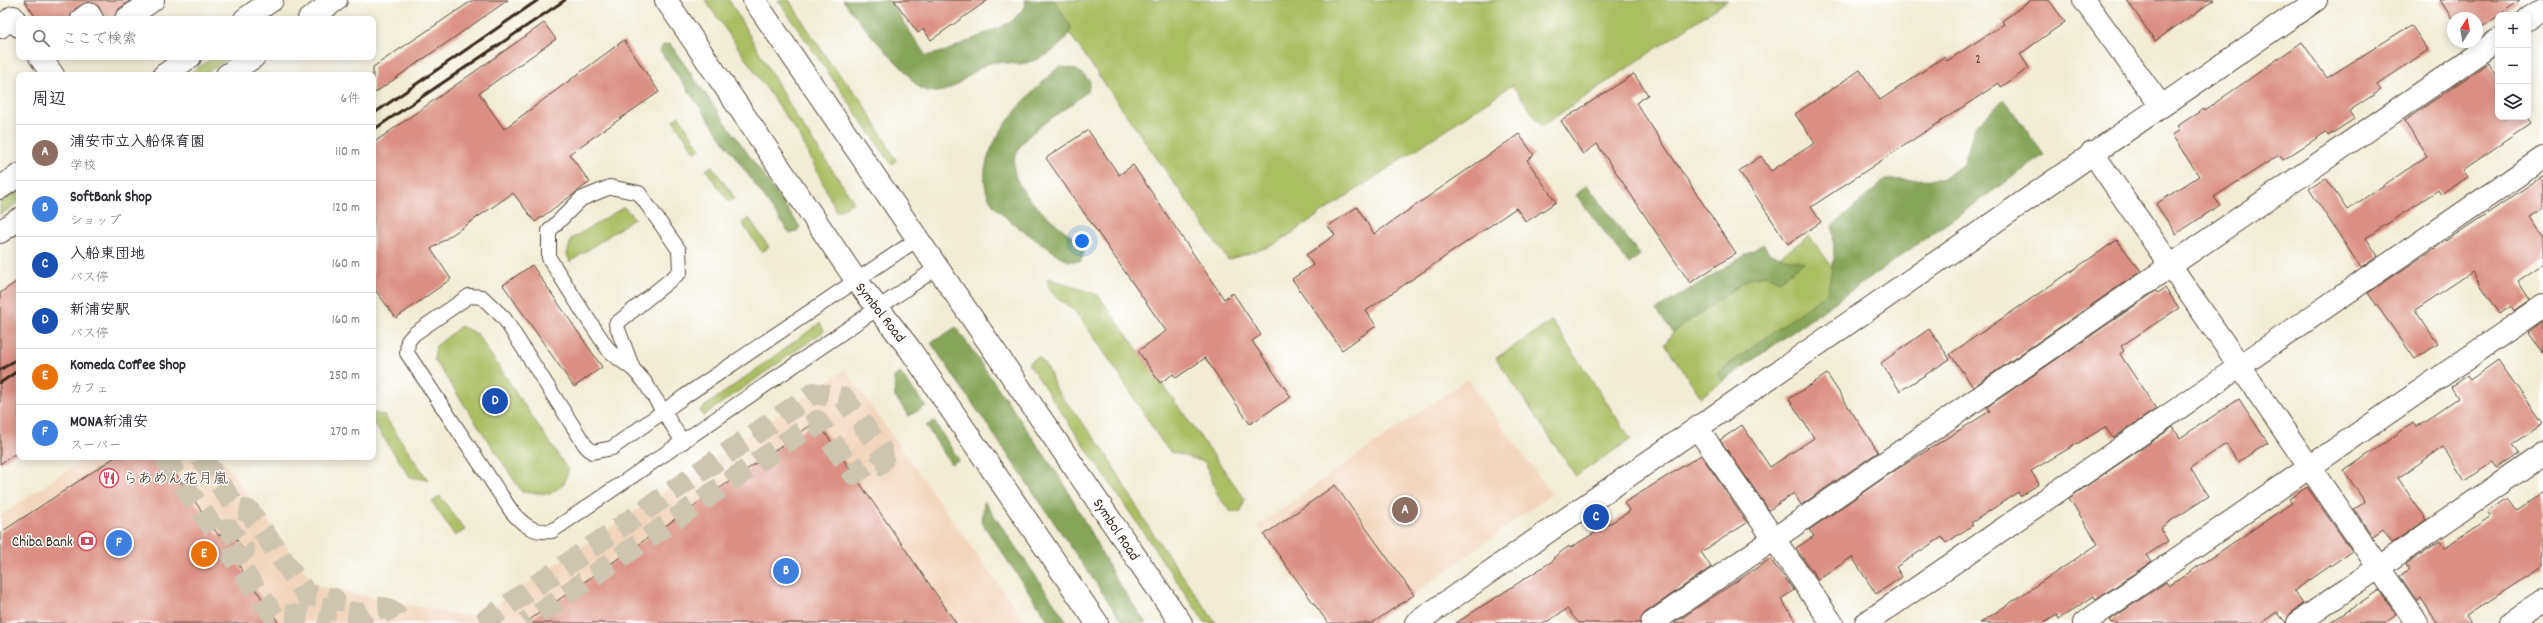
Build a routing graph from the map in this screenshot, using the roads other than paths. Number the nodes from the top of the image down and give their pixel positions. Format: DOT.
graph roads {
  1 [pos="153,0"];
  2 [pos="272,0"];
  3 [pos="336,0"];
  4 [pos="666,0"];
  5 [pos="754,0"];
  6 [pos="2084,0"];
  7 [pos="2316,0"];
  8 [pos="2543,9"];
  9 [pos="130,16"];
  10 [pos="249,16"];
  11 [pos="313,16"];
  12 [pos="2531,17"];
  13 [pos="16,22"];
  14 [pos="0,27"];
  15 [pos="2495,42"];
  16 [pos="42,60"];
  17 [pos="186,60"];
  18 [pos="250,60"];
  19 [pos="51,72"];
  20 [pos="168,72"];
  21 [pos="232,72"];
  22 [pos="2161,106"];
  23 [pos="2092,152"];
  24 [pos="2543,158"];
  25 [pos="16,177"];
  26 [pos="0,188"];
  27 [pos="16,221"];
  28 [pos="0,232"];
  29 [pos="919,238"];
  30 [pos="2169,266"];
  31 [pos="938,267"];
  32 [pos="856,280"];
  33 [pos="2543,306"];
  34 [pos="879,308"];
  35 [pos="2240,368"];
  36 [pos="633,369"];
  37 [pos="664,411"];
  38 [pos="1698,429"];
  39 [pos="683,442"];
  40 [pos="2543,454"];
  41 [pos="2309,468"];
  42 [pos="1774,538"];
  43 [pos="2378,567"];
  44 [pos="2543,600"];
  45 [pos="1097,623"];
  46 [pos="1180,623"];
  47 [pos="1416,623"];
  48 [pos="1652,623"];
  49 [pos="1832,623"];
  50 [pos="1866,623"];
  51 [pos="2084,623"];
  52 [pos="2298,623"];
  53 [pos="2417,623"];
  54 [pos="2510,623"];
  1 -- 9 [label="street"];
  2 -- 10 [label="street"];
  3 -- 11 [label="street"];
  4 -- 32 [label="street, Symbol Road"];
  5 -- 29 [label="street, Symbol Road"];
  6 -- 22 [label="street"];
  7 -- 22 [label="street"];
  8 -- 12 [label="street"];
  13 -- 14 [label="street"];
  15 -- 30 [label="street"];
  16 -- 19 [label="street"];
  17 -- 20 [label="street"];
  18 -- 21 [label="street"];
  22 -- 23 [label="street"];
  23 -- 30 [label="street"];
  23 -- 38 [label="street"];
  24 -- 35 [label="street"];
  25 -- 26 [label="street"];
  27 -- 28 [label="street"];
  29 -- 31 [label="street, Symbol Road"];
  29 -- 32 [label="lane"];
  30 -- 35 [label="street"];
  30 -- 42 [label="street"];
  31 -- 34 [label="lane"];
  31 -- 46 [label="street, Symbol Road"];
  32 -- 34 [label="street, Symbol Road"];
  32 -- 37 [label="lane"];
  33 -- 41 [label="street"];
  34 -- 39 [label="lane"];
  34 -- 45 [label="street, Symbol Road"];
  35 -- 41 [label="street"];
  35 -- 50 [label="street"];
  36 -- 36 [label="lane"];
  36 -- 37 [label="lane"];
  37 -- 39 [label="lane"];
  37 -- 39 [label="lane"];
  38 -- 42 [label="street"];
  38 -- 47 [label="street"];
  40 -- 43 [label="street"];
  41 -- 43 [label="street"];
  41 -- 51 [label="street"];
  42 -- 48 [label="street"];
  42 -- 49 [label="street"];
  43 -- 52 [label="street"];
  43 -- 53 [label="street"];
  44 -- 54 [label="street"];
}
